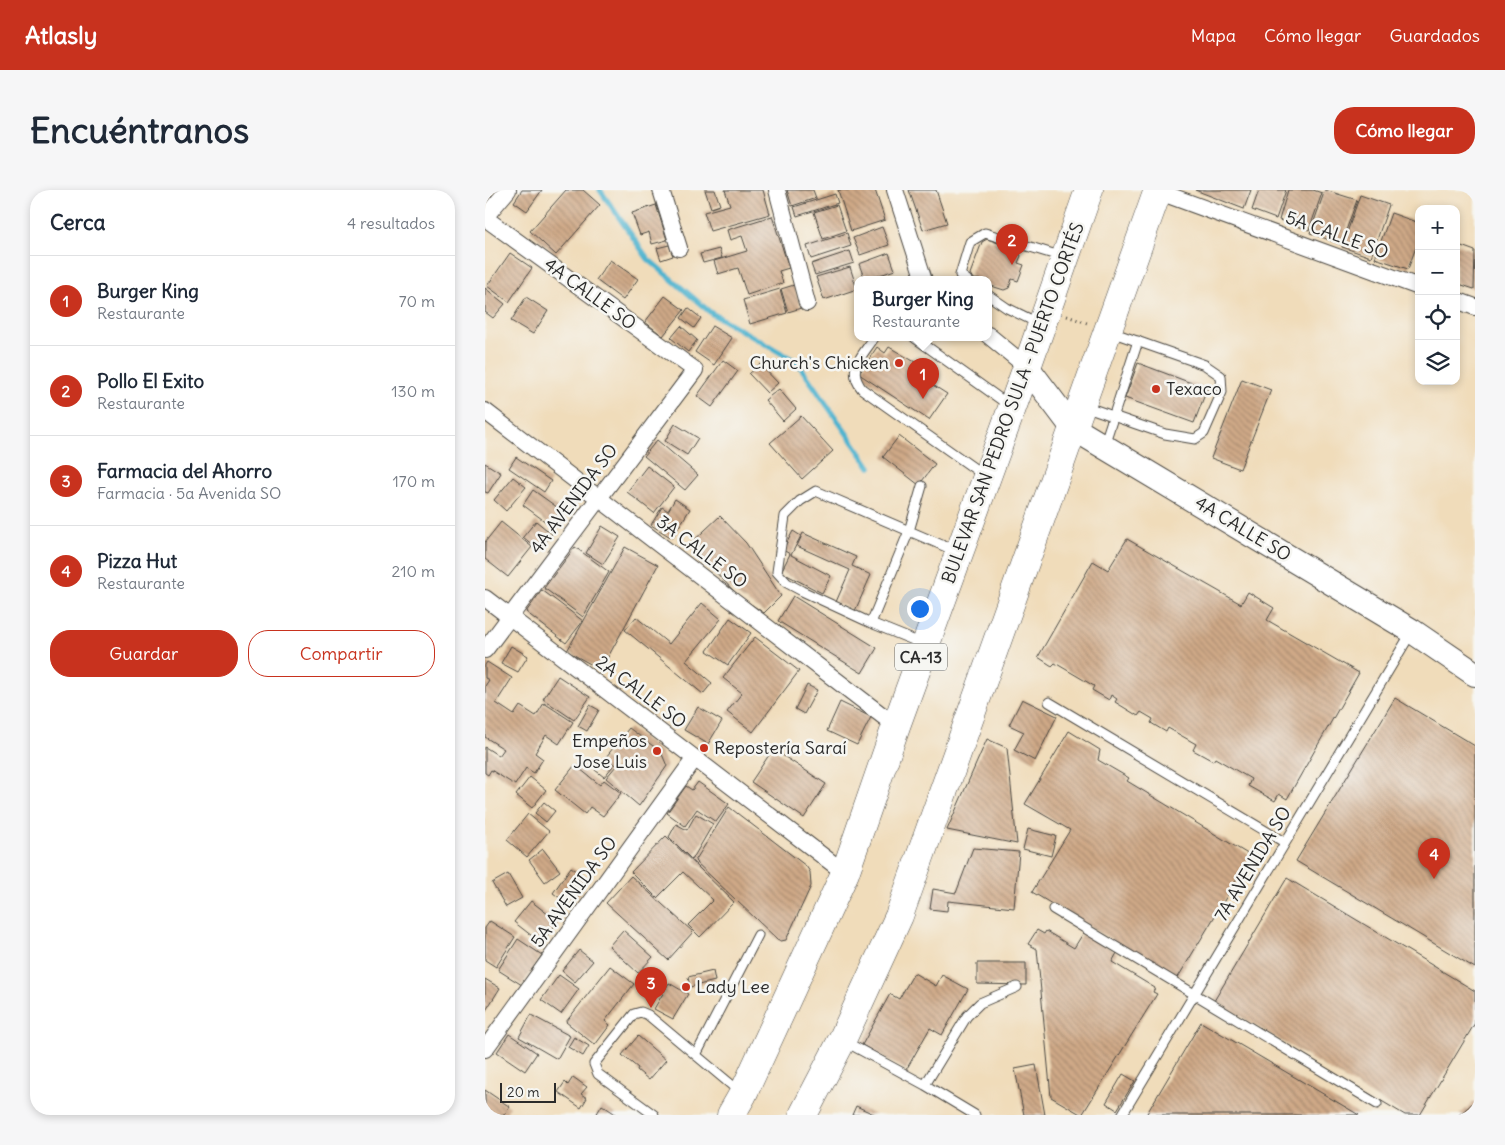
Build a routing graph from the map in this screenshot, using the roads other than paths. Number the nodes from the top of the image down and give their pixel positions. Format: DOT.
graph roads {
  1 [pos="508,190"];
  2 [pos="661,190"];
  3 [pos="777,190"];
  4 [pos="895,190"];
  5 [pos="1089,190"];
  6 [pos="1157,190"];
  7 [pos="485,217"];
  8 [pos="679,248"];
  9 [pos="1066,258"];
  10 [pos="923,276"];
  11 [pos="961,276"];
  12 [pos="1415,286"];
  13 [pos="992,298"];
  14 [pos="1460,301"];
  15 [pos="807,304"];
  16 [pos="1475,307"];
  17 [pos="1045,317"];
  18 [pos="1108,331"];
  19 [pos="992,338"];
  20 [pos="872,341"];
  21 [pos="919,341"];
  22 [pos="1138,341"];
  23 [pos="1027,367"];
  24 [pos="695,370"];
  25 [pos="1012,407"];
  26 [pos="485,410"];
  27 [pos="1077,416"];
  28 [pos="1113,417"];
  29 [pos="1104,446"];
  30 [pos="987,477"];
  31 [pos="922,486"];
  32 [pos="600,498"];
  33 [pos="909,532"];
  34 [pos="959,552"];
  35 [pos="485,598"];
  36 [pos="510,617"];
  37 [pos="871,623"];
  38 [pos="1412,630"];
  39 [pos="925,645"];
  40 [pos="485,650"];
  41 [pos="1475,674"];
  42 [pos="1049,702"];
  43 [pos="896,726"];
  44 [pos="695,758"];
  45 [pos="1285,842"];
  46 [pos="845,873"];
  47 [pos="1053,909"];
  48 [pos="758,935"];
  49 [pos="1017,987"];
  50 [pos="1193,995"];
  51 [pos="842,1040"];
  52 [pos="485,1049"];
  53 [pos="696,1055"];
  54 [pos="925,1085"];
  55 [pos="737,1104"];
  56 [pos="1377,1104"];
  57 [pos="972,1114"];
  58 [pos="654,1115"];
  59 [pos="803,1115"];
  60 [pos="1122,1115"];
  1 -- 7 [label="street"];
  2 -- 8 [label="street"];
  3 -- 15 [label="street"];
  4 -- 10 [label="street"];
  5 -- 9 [label="highway, BULEVAR SAN PEDRO SULA - PUERTO CORTÉS / CA-13"];
  6 -- 12 [label="street, 5A CALLE SO"];
  6 -- 18 [label="highway"];
  7 -- 24 [label="street, 4A CALLE SO"];
  9 -- 11 [label="lane"];
  9 -- 17 [label="highway, BULEVAR SAN PEDRO SULA - PUERTO CORTÉS / CA-13"];
  13 -- 17 [label="lane"];
  14 -- 16 [label="street"];
  17 -- 23 [label="highway, BULEVAR SAN PEDRO SULA - PUERTO CORTÉS / CA-13"];
  18 -- 22 [label="lane"];
  18 -- 27 [label="highway"];
  19 -- 23 [label="street"];
  20 -- 30 [label="lane"];
  21 -- 25 [label="lane"];
  22 -- 28 [label="lane"];
  22 -- 28 [label="lane"];
  23 -- 25 [label="highway, BULEVAR SAN PEDRO SULA - PUERTO CORTÉS / CA-13"];
  23 -- 27 [label="street, 4A CALLE SO"];
  24 -- 32 [label="street, 4A AVENIDA SO"];
  25 -- 30 [label="highway, BULEVAR SAN PEDRO SULA - PUERTO CORTÉS / CA-13"];
  26 -- 32 [label="street, 3A CALLE SO"];
  27 -- 28 [label="lane"];
  27 -- 29 [label="street, 4A CALLE SO"];
  27 -- 51 [label="highway"];
  28 -- 29 [label="lane"];
  29 -- 38 [label="street, 4A CALLE SO"];
  30 -- 34 [label="highway, BULEVAR SAN PEDRO SULA - PUERTO CORTÉS / CA-13"];
  31 -- 33 [label="lane"];
  32 -- 36 [label="street, 4A AVENIDA SO"];
  32 -- 43 [label="street, 3A CALLE SO"];
  33 -- 34 [label="lane"];
  33 -- 37 [label="lane"];
  33 -- 37 [label="lane"];
  34 -- 39 [label="highway, BULEVAR SAN PEDRO SULA - PUERTO CORTÉS / CA-13"];
  35 -- 36 [label="street, 2A CALLE SO"];
  36 -- 40 [label="street, 4A AVENIDA SO"];
  36 -- 44 [label="street, 2A CALLE SO"];
  37 -- 39 [label="lane"];
  38 -- 41 [label="street, 4A CALLE SO"];
  38 -- 45 [label="lane, 7A AVENIDA SO"];
  39 -- 43 [label="highway, BULEVAR SAN PEDRO SULA - PUERTO CORTÉS / CA-13"];
  42 -- 45 [label="lane"];
  43 -- 46 [label="highway, BULEVAR SAN PEDRO SULA - PUERTO CORTÉS / CA-13"];
  44 -- 46 [label="street, 2A CALLE SO"];
  44 -- 52 [label="street, 5A AVENIDA SO"];
  45 -- 50 [label="lane, 7A AVENIDA SO"];
  46 -- 55 [label="highway, BULEVAR SAN PEDRO SULA - PUERTO CORTÉS / CA-13"];
  47 -- 50 [label="lane"];
  48 -- 53 [label="lane"];
  49 -- 54 [label="lane"];
  50 -- 56 [label="lane"];
  50 -- 60 [label="lane, 7A AVENIDA SO"];
  51 -- 54 [label="lane"];
  51 -- 59 [label="highway"];
  53 -- 55 [label="lane"];
  53 -- 58 [label="lane"];
  54 -- 57 [label="lane"];
}
